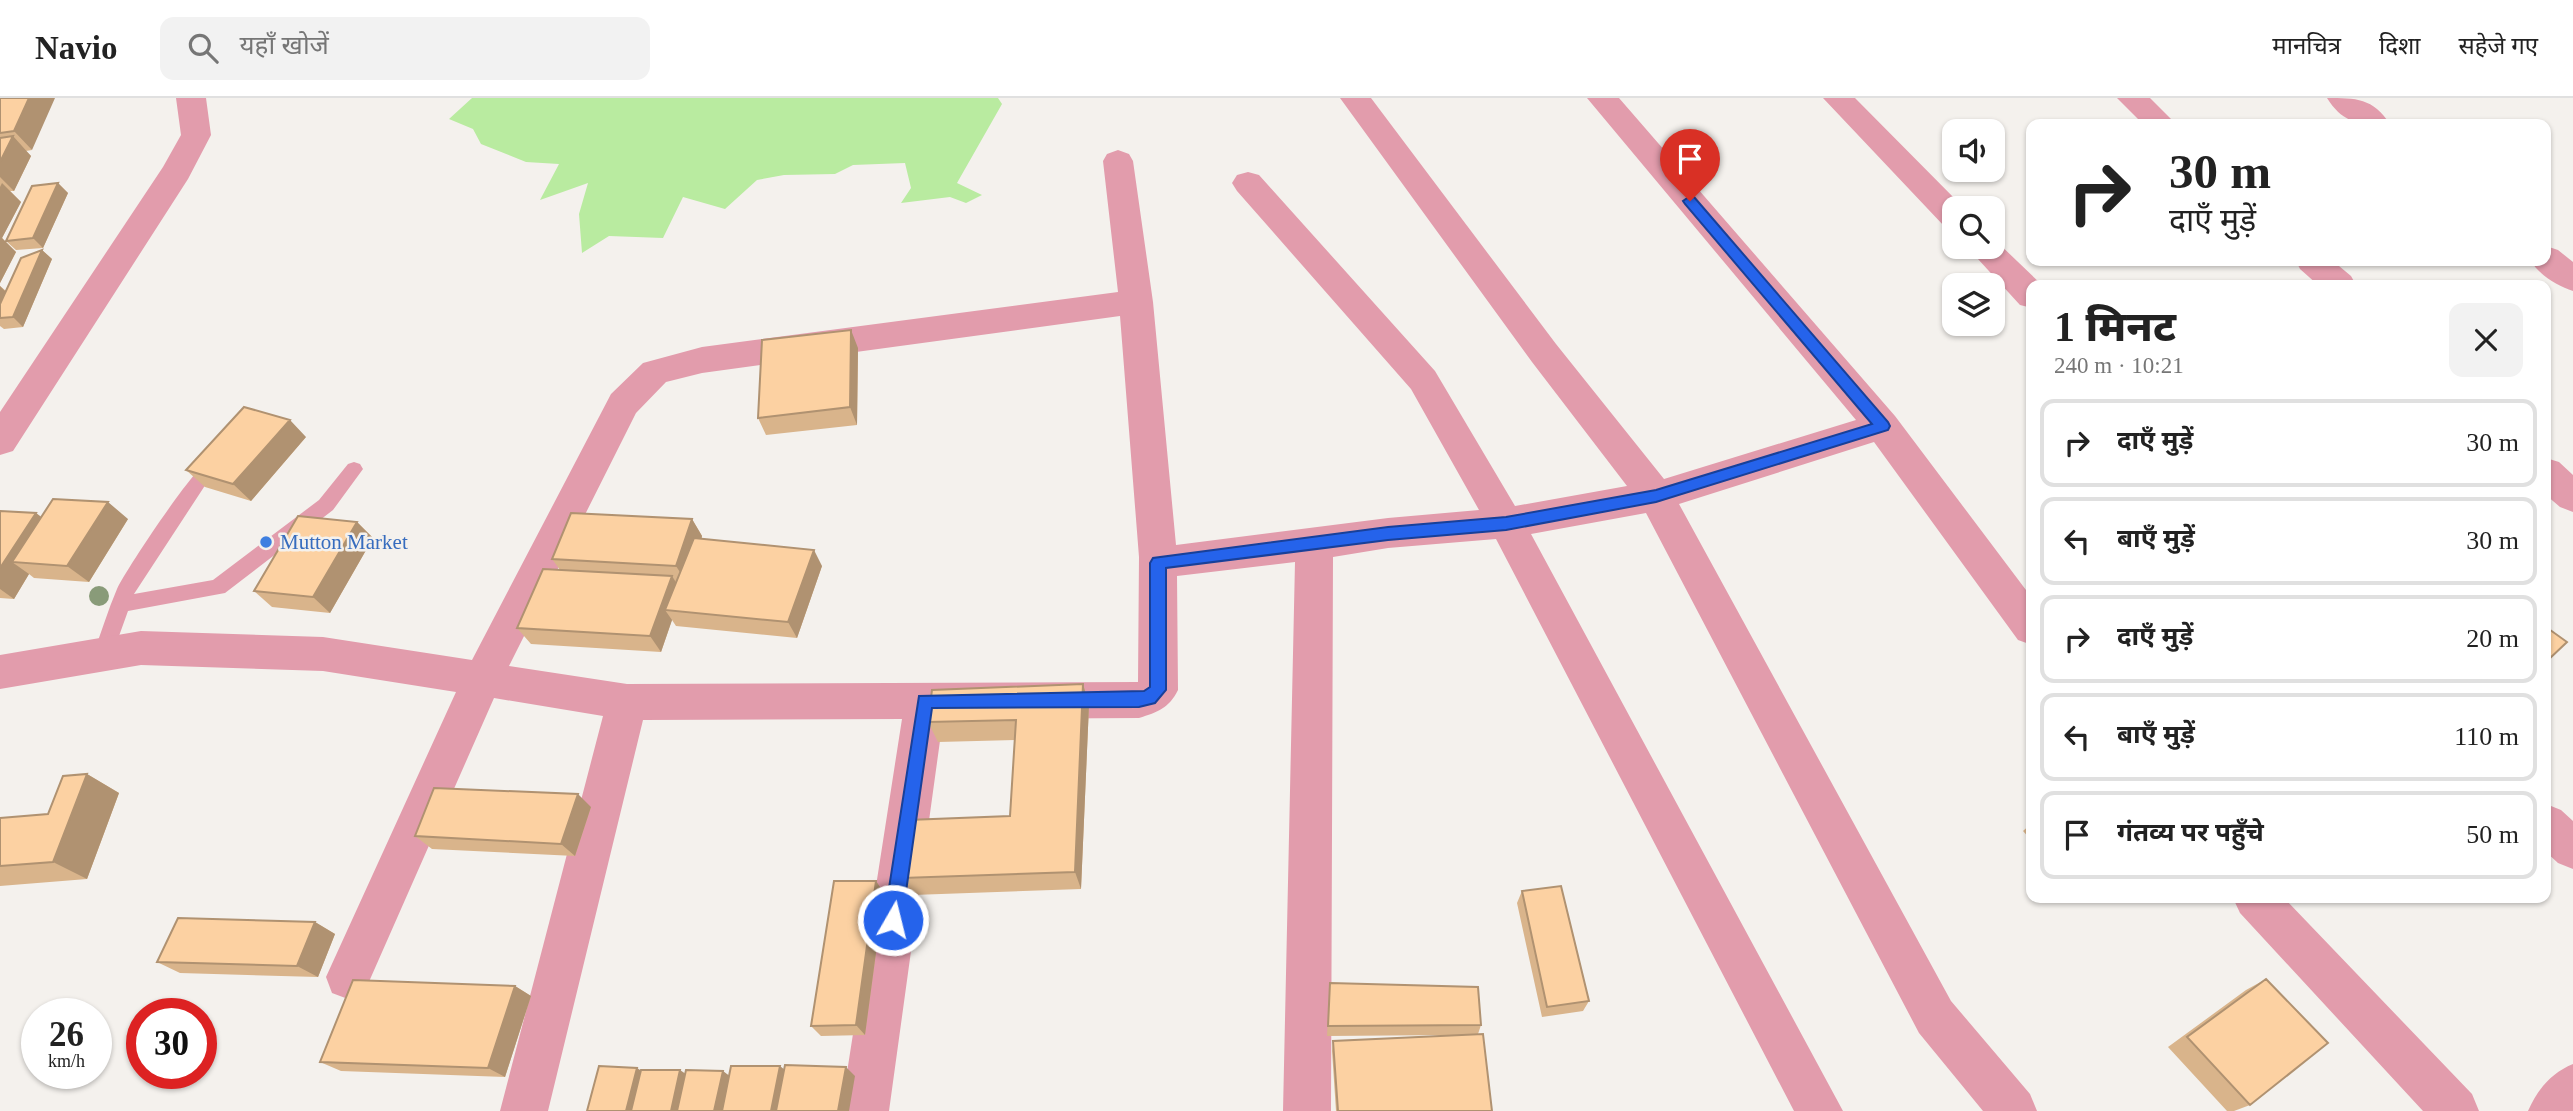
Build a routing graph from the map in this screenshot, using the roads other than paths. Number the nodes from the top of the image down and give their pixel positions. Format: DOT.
graph roads {
  1 [pos="191,98"];
  2 [pos="1355,98"];
  3 [pos="1602,98"];
  4 [pos="1838,98"];
  5 [pos="2132,98"];
  6 [pos="2342,98"];
  7 [pos="2155,119"];
  8 [pos="2369,119"];
  9 [pos="1118,161"];
  10 [pos="1248,183"];
  11 [pos="1942,205"];
  12 [pos="1995,259"];
  13 [pos="2551,262"];
  14 [pos="2318,266"];
  15 [pos="2573,279"];
  16 [pos="2333,280"];
  17 [pos="2026,290"];
  18 [pos="1136,302"];
  19 [pos="1882,426"];
  20 [pos="0,441"];
  21 [pos="224,450"];
  22 [pos="354,469"];
  23 [pos="2551,477"];
  24 [pos="1656,496"];
  25 [pos="2573,497"];
  26 [pos="1506,523"];
  27 [pos="1314,544"];
  28 [pos="1158,563"];
  29 [pos="121,604"];
  30 [pos="2026,620"];
  31 [pos="103,655"];
  32 [pos="0,673"];
  33 [pos="483,678"];
  34 [pos="925,701"];
  35 [pos="627,702"];
  36 [pos="2551,829"];
  37 [pos="2573,849"];
  38 [pos="2260,903"];
  39 [pos="348,977"];
  40 [pos="2573,1087"];
  41 [pos="524,1111"];
  42 [pos="865,1111"];
  43 [pos="1307,1111"];
  44 [pos="1819,1111"];
  45 [pos="2013,1111"];
  46 [pos="2455,1111"];
  47 [pos="2552,1111"];
  1 -- 20 [label="street"];
  2 -- 24 [label="street"];
  3 -- 19 [label="street"];
  4 -- 11 [label="street"];
  5 -- 7 [label="street"];
  6 -- 8 [label="street"];
  9 -- 18 [label="street"];
  10 -- 26 [label="street"];
  12 -- 17 [label="street"];
  13 -- 15 [label="street"];
  14 -- 16 [label="street"];
  18 -- 28 [label="street"];
  18 -- 33 [label="street"];
  19 -- 24 [label="street"];
  19 -- 30 [label="street"];
  21 -- 29 [label="lane"];
  22 -- 29 [label="lane"];
  23 -- 25 [label="street"];
  24 -- 26 [label="street"];
  24 -- 45 [label="street"];
  26 -- 27 [label="street"];
  26 -- 44 [label="street"];
  27 -- 28 [label="street"];
  27 -- 43 [label="street"];
  28 -- 34 [label="street"];
  29 -- 31 [label="lane"];
  31 -- 32 [label="street"];
  31 -- 33 [label="street"];
  33 -- 35 [label="street"];
  33 -- 39 [label="street"];
  34 -- 35 [label="street"];
  34 -- 42 [label="street"];
  35 -- 41 [label="street"];
  36 -- 37 [label="street"];
  38 -- 46 [label="street"];
  40 -- 47 [label="street"];
}
